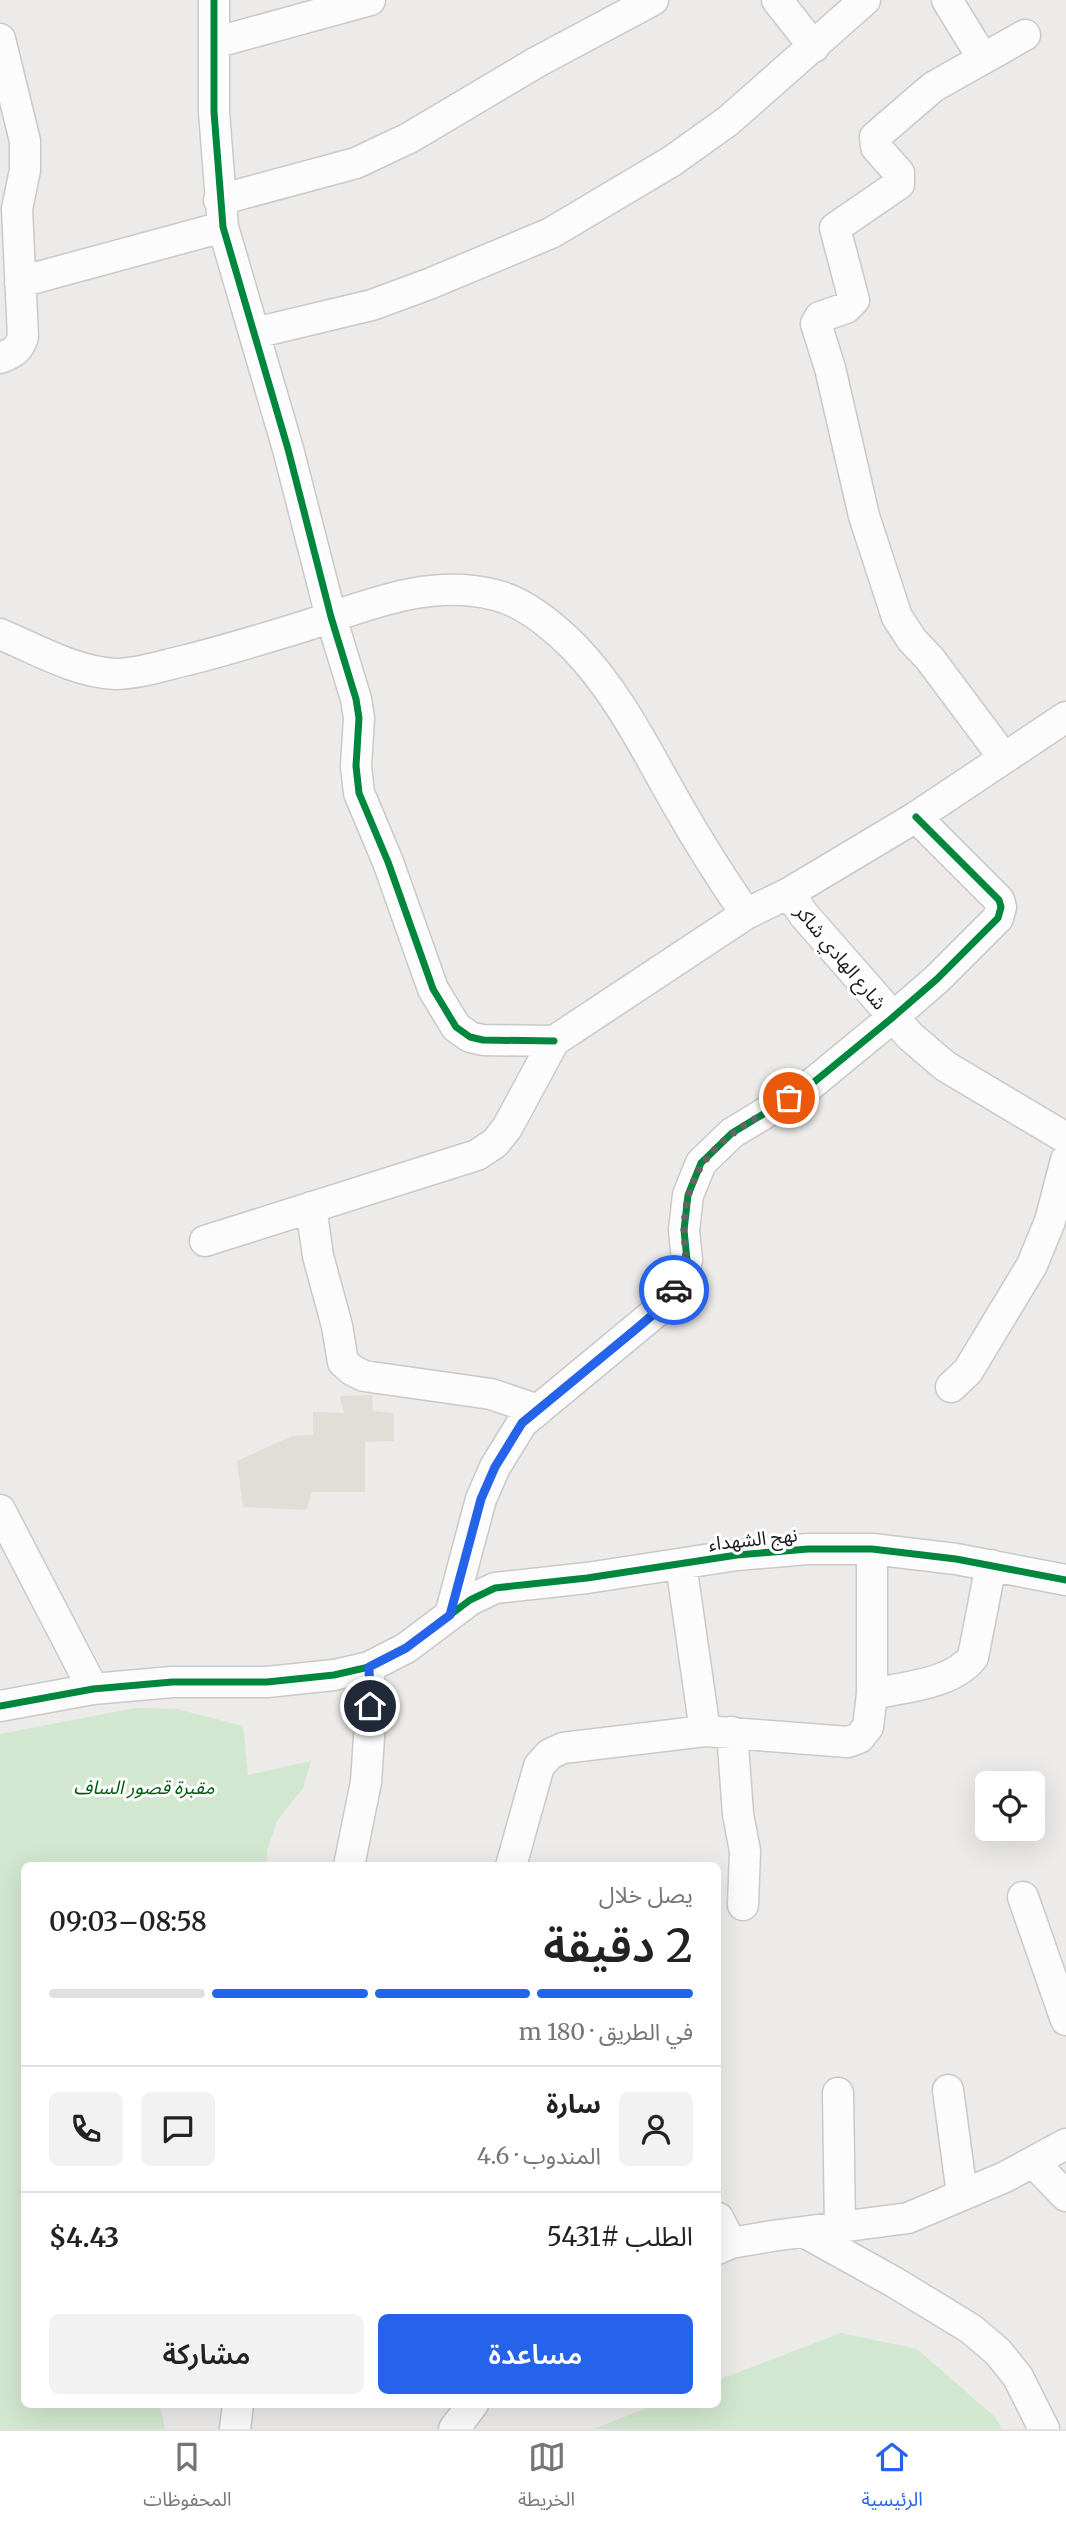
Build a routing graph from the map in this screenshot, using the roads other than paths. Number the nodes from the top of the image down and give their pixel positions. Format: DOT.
graph roads {
  1 [pos="214,0"];
  2 [pos="370,0"];
  3 [pos="653,0"];
  4 [pos="777,0"];
  5 [pos="865,0"];
  6 [pos="947,0"];
  7 [pos="1025,35"];
  8 [pos="0,39"];
  9 [pos="214,43"];
  10 [pos="814,47"];
  11 [pos="982,57"];
  12 [pos="221,213"];
  13 [pos="20,282"];
  14 [pos="254,333"];
  15 [pos="0,358"];
  16 [pos="331,617"];
  17 [pos="0,634"];
  18 [pos="1066,717"];
  19 [pos="1004,758"];
  20 [pos="916,817"];
  21 [pos="789,893"];
  22 [pos="746,914"];
  23 [pos="892,1018"];
  24 [pos="554,1041"];
  25 [pos="1066,1138"];
  26 [pos="1066,1160"];
  27 [pos="311,1207"];
  28 [pos="205,1241"];
  29 [pos="951,1387"];
  30 [pos="538,1410"];
  31 [pos="1,1513"];
  32 [pos="872,1549"];
  33 [pos="681,1564"];
  34 [pos="991,1565"];
  35 [pos="1066,1580"];
  36 [pos="450,1615"];
  37 [pos="369,1667"];
  38 [pos="93,1689"];
  39 [pos="872,1694"];
  40 [pos="0,1706"];
  41 [pos="719,1732"];
  42 [pos="350,1862"];
  43 [pos="511,1862"];
  44 [pos="1023,1897"];
  45 [pos="743,1905"];
  46 [pos="1054,1948"];
  47 [pos="1066,2020"];
  48 [pos="948,2090"];
  49 [pos="838,2093"];
  50 [pos="1066,2144"];
  51 [pos="1033,2162"];
  52 [pos="962,2194"];
  53 [pos="1066,2196"];
  54 [pos="840,2228"];
  55 [pos="804,2232"];
  56 [pos="722,2237"];
  57 [pos="239,2408"];
  58 [pos="470,2408"];
  59 [pos="236,2429"];
  60 [pos="454,2429"];
  61 [pos="1044,2429"];
  1 -- 9 [label="street"];
  2 -- 9 [label="street"];
  3 -- 12 [label="street"];
  4 -- 10 [label="street"];
  5 -- 10 [label="street"];
  6 -- 11 [label="street"];
  7 -- 11 [label="street"];
  8 -- 13 [label="street"];
  9 -- 12 [label="street"];
  10 -- 14 [label="street"];
  11 -- 19 [label="street"];
  12 -- 13 [label="street"];
  12 -- 14 [label="street"];
  13 -- 15 [label="street"];
  14 -- 16 [label="street"];
  16 -- 17 [label="street"];
  16 -- 22 [label="street"];
  16 -- 24 [label="street"];
  18 -- 19 [label="street"];
  19 -- 20 [label="street"];
  20 -- 21 [label="street"];
  20 -- 23 [label="street"];
  21 -- 22 [label="street"];
  21 -- 23 [label="street, شارع الهادي شاكر"];
  22 -- 24 [label="street"];
  23 -- 25 [label="street, شارع الهادي شاكر"];
  23 -- 30 [label="street"];
  24 -- 27 [label="street"];
  26 -- 29 [label="street"];
  27 -- 28 [label="street"];
  27 -- 30 [label="street"];
  30 -- 36 [label="street"];
  31 -- 38 [label="street"];
  32 -- 33 [label="street, نهج الشهداء"];
  32 -- 34 [label="street, نهج الشهداء"];
  32 -- 39 [label="street"];
  33 -- 36 [label="street, نهج الشهداء"];
  33 -- 41 [label="street"];
  34 -- 35 [label="street, نهج الشهداء"];
  34 -- 39 [label="street"];
  36 -- 37 [label="street, نهج الشهداء"];
  37 -- 38 [label="street, نهج الشهداء"];
  37 -- 42 [label="street"];
  38 -- 40 [label="street, نهج الشهداء"];
  39 -- 41 [label="street"];
  41 -- 43 [label="street"];
  41 -- 45 [label="street"];
  44 -- 46 [label="street"];
  46 -- 47 [label="street"];
  48 -- 52 [label="street"];
  49 -- 54 [label="street"];
  50 -- 51 [label="street"];
  51 -- 52 [label="street"];
  51 -- 53 [label="street"];
  52 -- 54 [label="street"];
  54 -- 55 [label="street"];
  55 -- 56 [label="street"];
  55 -- 61 [label="street"];
  57 -- 59 [label="street"];
  58 -- 60 [label="street"];
}
